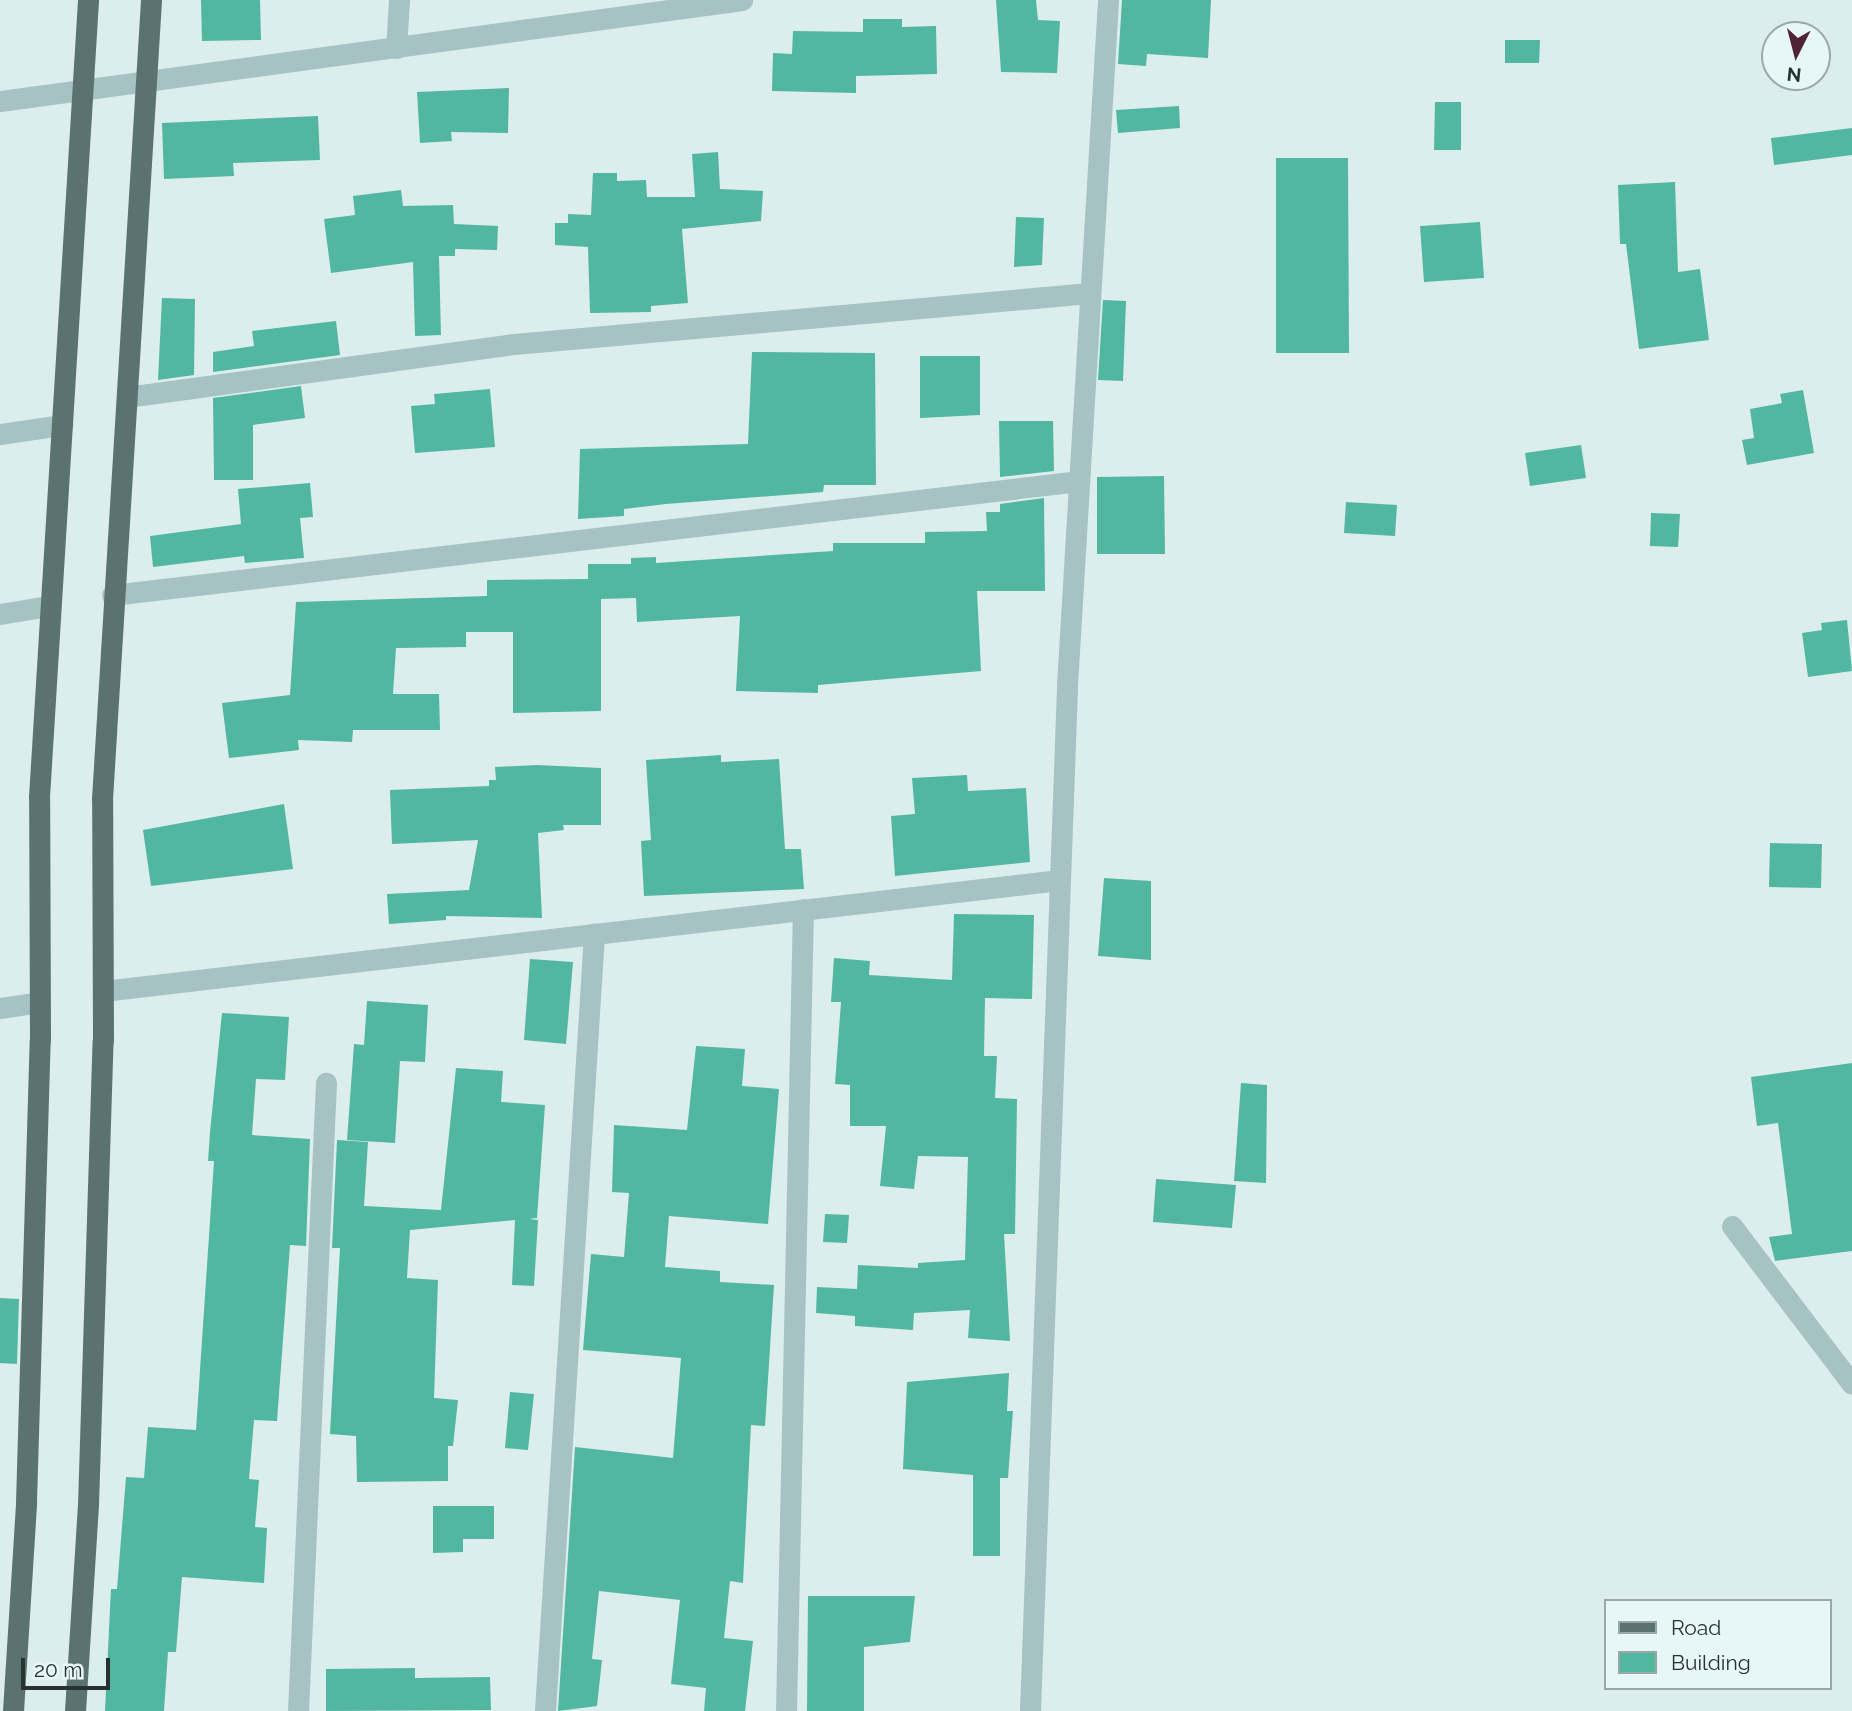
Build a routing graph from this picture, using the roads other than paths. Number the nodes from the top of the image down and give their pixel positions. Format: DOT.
graph roads {
  1 [pos="88,0"];
  2 [pos="151,0"];
  3 [pos="399,0"];
  4 [pos="742,0"];
  5 [pos="1108,0"];
  6 [pos="633,8"];
  7 [pos="396,48"];
  8 [pos="146,83"];
  9 [pos="83,91"];
  10 [pos="0,101"];
  11 [pos="1090,292"];
  12 [pos="127,397"];
  13 [pos="62,425"];
  14 [pos="0,435"];
  15 [pos="1079,481"];
  16 [pos="112,596"];
  17 [pos="49,606"];
  18 [pos="0,614"];
  19 [pos="1060,880"];
  20 [pos="803,909"];
  21 [pos="594,934"];
  22 [pos="103,991"];
  23 [pos="40,1002"];
  24 [pos="0,1008"];
  25 [pos="326,1083"];
  26 [pos="1732,1226"];
  27 [pos="1852,1384"];
  28 [pos="13,1711"];
  29 [pos="75,1711"];
  30 [pos="298,1711"];
  31 [pos="545,1711"];
  32 [pos="786,1711"];
  33 [pos="1030,1711"];
  1 -- 9 [label="main road"];
  2 -- 8 [label="main road"];
  3 -- 7 [label="street"];
  4 -- 6 [label="street"];
  5 -- 11 [label="street"];
  6 -- 7 [label="street"];
  7 -- 8 [label="street"];
  8 -- 9 [label="street"];
  8 -- 12 [label="main road"];
  9 -- 10 [label="street"];
  9 -- 13 [label="main road"];
  11 -- 12 [label="street"];
  11 -- 15 [label="street"];
  12 -- 16 [label="main road"];
  13 -- 14 [label="street"];
  13 -- 17 [label="main road"];
  15 -- 16 [label="street"];
  15 -- 19 [label="street"];
  16 -- 22 [label="main road"];
  17 -- 18 [label="street"];
  17 -- 23 [label="main road"];
  19 -- 20 [label="street"];
  19 -- 33 [label="street"];
  20 -- 21 [label="street"];
  20 -- 32 [label="street"];
  21 -- 22 [label="street"];
  21 -- 31 [label="street"];
  22 -- 29 [label="main road"];
  23 -- 24 [label="street"];
  23 -- 28 [label="main road"];
  25 -- 30 [label="street"];
  26 -- 27 [label="street"];
}
